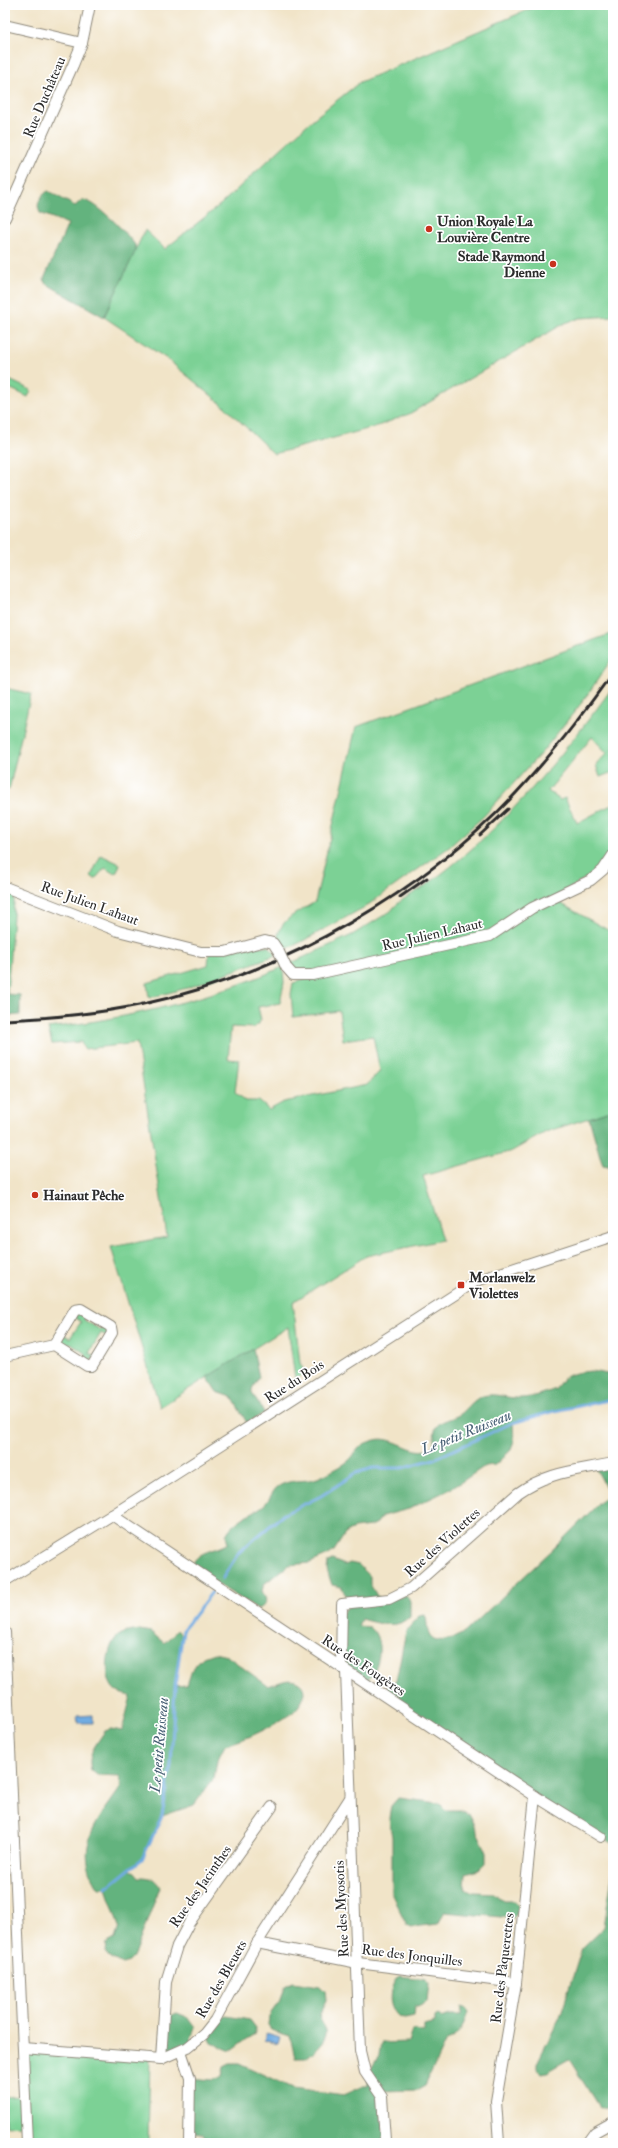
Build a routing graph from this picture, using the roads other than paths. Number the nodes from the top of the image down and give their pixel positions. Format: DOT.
graph roads {
  1 [pos="90,5"];
  2 [pos="5,25"];
  3 [pos="82,43"];
  4 [pos="5,218"];
  5 [pos="613,855"];
  6 [pos="5,887"];
  7 [pos="613,1236"];
  8 [pos="54,1345"];
  9 [pos="5,1356"];
  10 [pos="613,1463"];
  11 [pos="112,1515"];
  12 [pos="5,1581"];
  13 [pos="5,1632"];
  14 [pos="344,1669"];
  15 [pos="535,1796"];
  16 [pos="350,1798"];
  17 [pos="272,1807"];
  18 [pos="601,1837"];
  19 [pos="257,1942"];
  20 [pos="358,1963"];
  21 [pos="516,1983"];
  22 [pos="23,2048"];
  23 [pos="181,2051"];
  24 [pos="161,2059"];
  25 [pos="613,2122"];
  26 [pos="385,2140"];
  27 [pos="26,2143"];
  28 [pos="189,2143"];
  29 [pos="499,2143"];
  30 [pos="587,2143"];
  1 -- 3 [label="street, Rue Duchâteau"];
  2 -- 3 [label="street"];
  3 -- 4 [label="street, Rue Duchâteau"];
  5 -- 6 [label="street, Rue Julien Lahaut, bridge"];
  7 -- 11 [label="street, Rue du Bois"];
  8 -- 8 [label="street"];
  8 -- 9 [label="street"];
  10 -- 14 [label="street, Rue des Violettes"];
  11 -- 12 [label="street, Rue du Bois"];
  11 -- 14 [label="street, Rue des Fougères"];
  13 -- 22 [label="street"];
  14 -- 15 [label="street, Rue des Fougères"];
  14 -- 16 [label="street, Rue des Myosotis"];
  15 -- 18 [label="street, Rue des Fougères"];
  15 -- 21 [label="street, Rue des Pâquerettes"];
  16 -- 19 [label="street, Rue des Bleuets"];
  16 -- 20 [label="street, Rue des Myosotis"];
  17 -- 24 [label="street, Rue des Jacinthes"];
  19 -- 20 [label="street, Rue des Jonquilles"];
  19 -- 23 [label="street, Rue des Bleuets"];
  20 -- 21 [label="street, Rue des Jonquilles"];
  20 -- 26 [label="street, Rue des Myosotis"];
  21 -- 29 [label="street, Rue des Pâquerettes"];
  22 -- 24 [label="street, Rue des Bleuets"];
  22 -- 27 [label="street"];
  23 -- 24 [label="street, Rue des Bleuets"];
  23 -- 28 [label="street"];
  25 -- 30 [label="street"];
}
